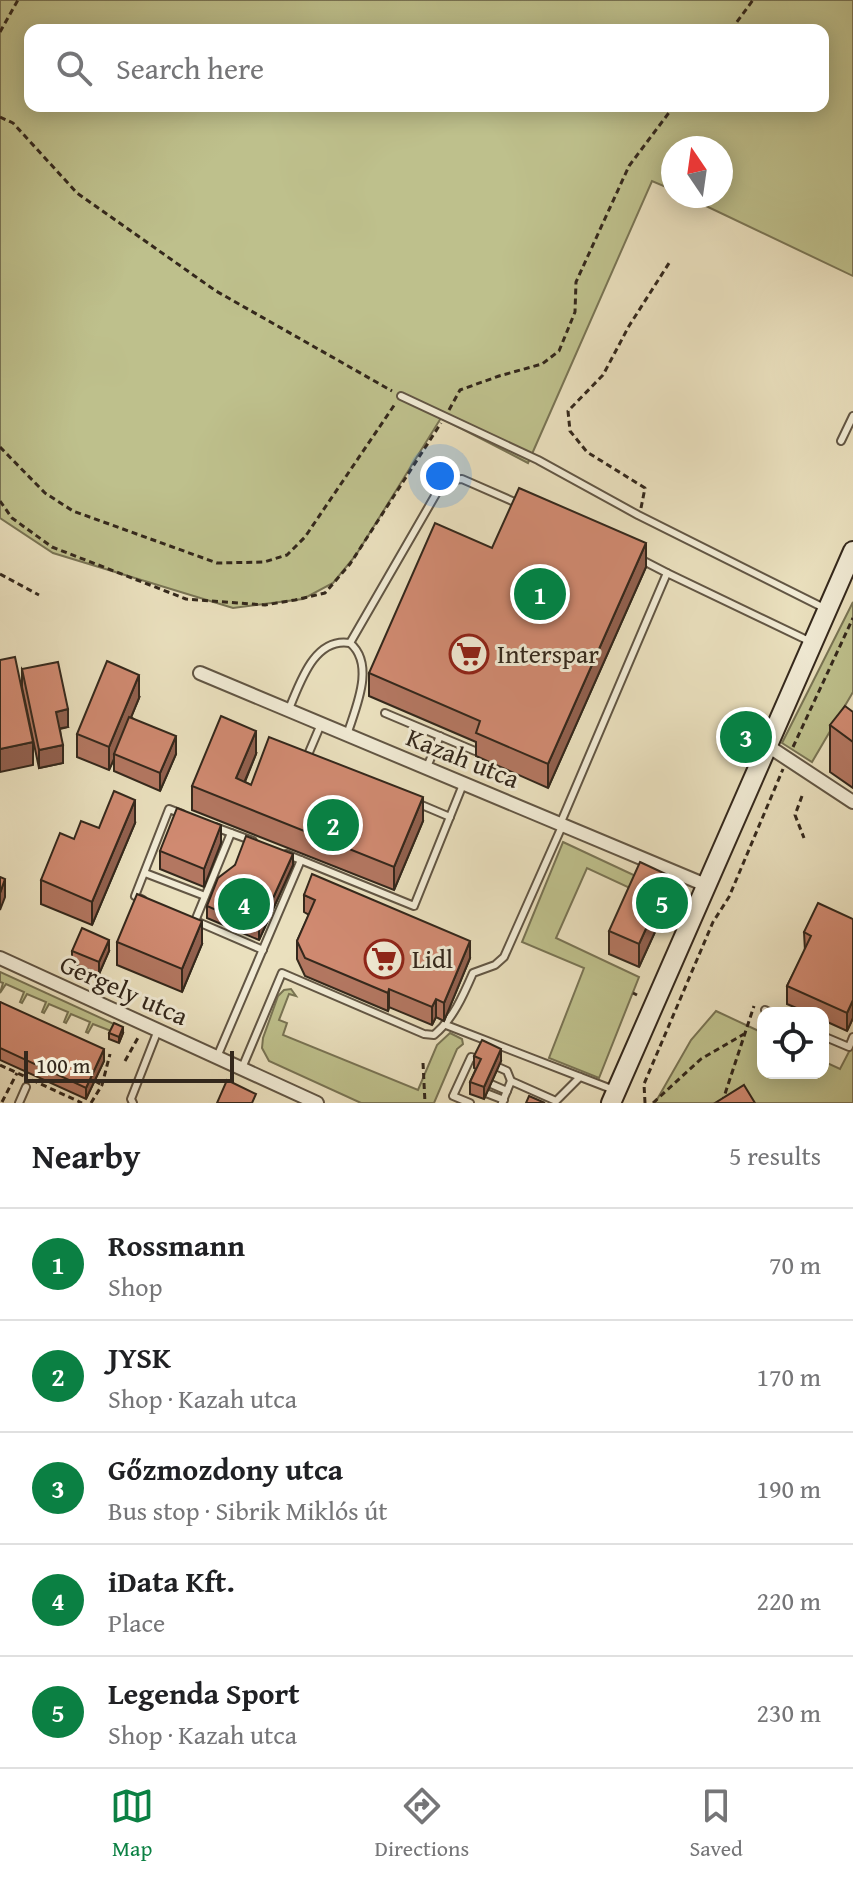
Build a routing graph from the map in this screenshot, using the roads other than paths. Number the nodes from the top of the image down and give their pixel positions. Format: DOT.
graph roads {
  1 [pos="401,396"];
  2 [pos="853,416"];
  3 [pos="841,441"];
  4 [pos="446,486"];
  5 [pos="436,494"];
  6 [pos="533,511"];
  7 [pos="421,522"];
  8 [pos="435,528"];
  9 [pos="853,551"];
  10 [pos="629,554"];
  11 [pos="667,573"];
  12 [pos="826,609"];
  13 [pos="811,642"];
  14 [pos="350,643"];
  15 [pos="200,673"];
  16 [pos="289,710"];
  17 [pos="385,713"];
  18 [pos="321,724"];
  19 [pos="347,735"];
  20 [pos="440,736"];
  21 [pos="768,746"];
  22 [pos="475,751"];
  23 [pos="298,753"];
  24 [pos="307,757"];
  25 [pos="321,763"];
  26 [pos="427,767"];
  27 [pos="464,782"];
  28 [pos="407,799"];
  29 [pos="853,802"];
  30 [pos="450,817"];
  31 [pos="194,818"];
  32 [pos="206,823"];
  33 [pos="562,823"];
  34 [pos="231,833"];
  35 [pos="259,844"];
  36 [pos="273,849"];
  37 [pos="301,860"];
  38 [pos="145,873"];
  39 [pos="708,886"];
  40 [pos="205,896"];
  41 [pos="147,901"];
  42 [pos="183,916"];
  43 [pos="195,921"];
  44 [pos="263,950"];
  45 [pos="0,958"];
  46 [pos="446,1025"];
  47 [pos="158,1030"];
  48 [pos="853,1037"];
  49 [pos="829,1039"];
  50 [pos="217,1057"];
  51 [pos="478,1059"];
  52 [pos="498,1067"];
  53 [pos="242,1068"];
  54 [pos="463,1073"];
  55 [pos="580,1077"];
  56 [pos="477,1078"];
  57 [pos="459,1081"];
  58 [pos="511,1081"];
  59 [pos="491,1084"];
  60 [pos="26,1087"];
  61 [pos="473,1087"];
  62 [pos="507,1091"];
  63 [pos="486,1093"];
  64 [pos="614,1097"];
  65 [pos="131,1102"];
  66 [pos="503,1102"];
  67 [pos="555,1102"];
  68 [pos="19,1103"];
  69 [pos="317,1103"];
  70 [pos="470,1103"];
  1 -- 12 [label="lane"];
  2 -- 3 [label="lane"];
  4 -- 6 [label="lane"];
  5 -- 7 [label="lane"];
  7 -- 8 [label="lane"];
  7 -- 14 [label="lane"];
  9 -- 12 [label="street"];
  10 -- 11 [label="lane"];
  11 -- 13 [label="lane"];
  11 -- 33 [label="lane"];
  12 -- 13 [label="street"];
  13 -- 21 [label="street"];
  14 -- 16 [label="lane"];
  14 -- 19 [label="lane"];
  15 -- 16 [label="street, Kazah utca"];
  16 -- 18 [label="street, Kazah utca"];
  17 -- 20 [label="lane"];
  18 -- 19 [label="street, Kazah utca"];
  18 -- 24 [label="lane"];
  19 -- 26 [label="street, Kazah utca"];
  20 -- 22 [label="lane"];
  20 -- 26 [label="lane"];
  21 -- 29 [label="street"];
  21 -- 39 [label="street"];
  23 -- 24 [label="lane"];
  24 -- 25 [label="lane"];
  26 -- 27 [label="street, Kazah utca"];
  27 -- 30 [label="lane"];
  27 -- 33 [label="street, Kazah utca"];
  28 -- 30 [label="lane"];
  30 -- 37 [label="lane"];
  31 -- 38 [label="lane"];
  32 -- 34 [label="lane"];
  33 -- 39 [label="street, Kazah utca"];
  33 -- 46 [label="lane"];
  34 -- 35 [label="lane"];
  34 -- 40 [label="lane"];
  36 -- 37 [label="lane"];
  37 -- 44 [label="lane"];
  38 -- 40 [label="lane"];
  38 -- 41 [label="lane"];
  39 -- 64 [label="street"];
  40 -- 43 [label="lane"];
  42 -- 43 [label="lane"];
  43 -- 44 [label="lane"];
  44 -- 50 [label="lane"];
  45 -- 47 [label="street, Gergely utca"];
  46 -- 53 [label="lane"];
  46 -- 55 [label="lane"];
  47 -- 50 [label="street, Gergely utca"];
  47 -- 65 [label="lane"];
  48 -- 49 [label="lane"];
  50 -- 53 [label="street, Gergely utca"];
  51 -- 54 [label="lane"];
  52 -- 58 [label="lane"];
  53 -- 69 [label="street, Gergely utca"];
  54 -- 56 [label="lane"];
  54 -- 57 [label="lane"];
  55 -- 64 [label="lane"];
  55 -- 67 [label="lane"];
  57 -- 61 [label="lane"];
  57 -- 70 [label="lane"];
  58 -- 62 [label="lane"];
  58 -- 67 [label="lane"];
  59 -- 62 [label="lane"];
  60 -- 68 [label="lane"];
  62 -- 66 [label="lane"];
  63 -- 66 [label="lane"];
}
